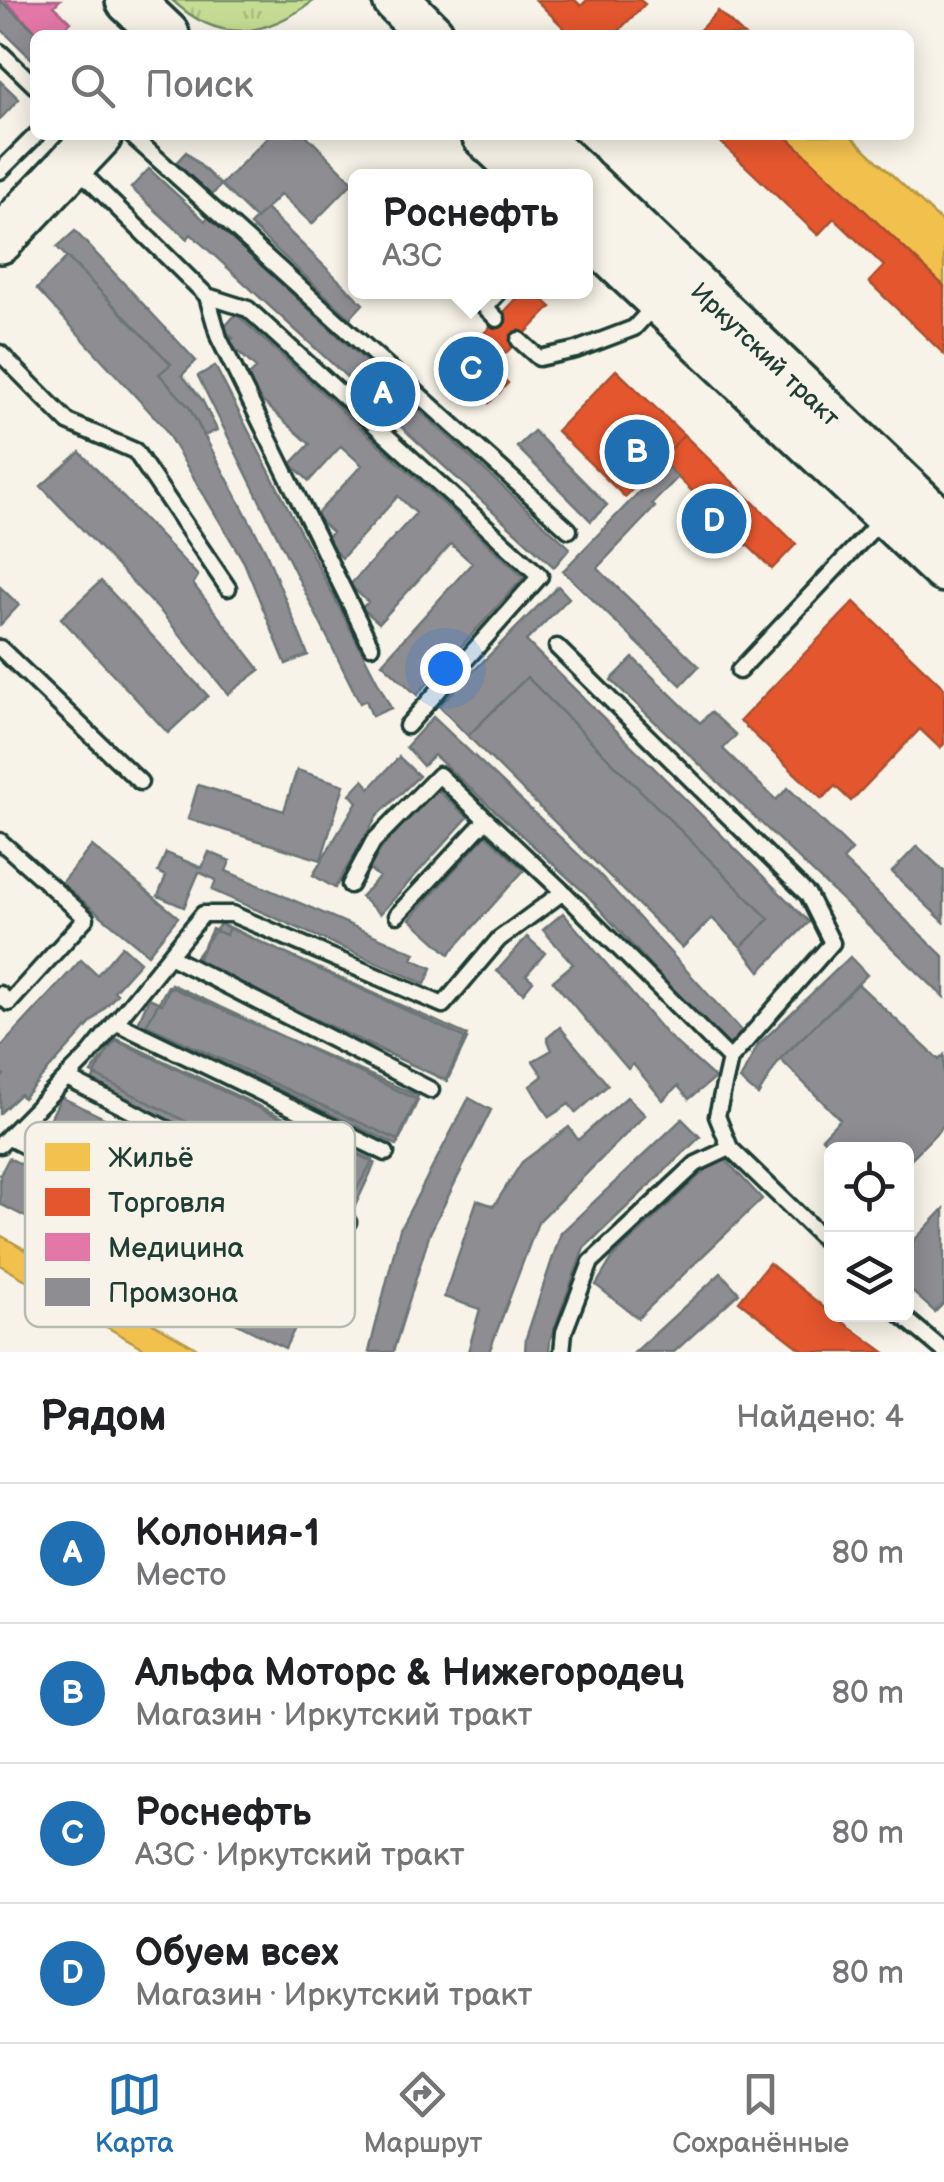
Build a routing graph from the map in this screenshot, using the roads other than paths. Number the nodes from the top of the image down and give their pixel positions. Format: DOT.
graph roads {
  1 [pos="115,0"];
  2 [pos="128,0"];
  3 [pos="396,0"];
  4 [pos="125,30"];
  5 [pos="161,30"];
  6 [pos="426,30"];
  7 [pos="0,52"];
  8 [pos="30,81"];
  9 [pos="31,140"];
  10 [pos="137,140"];
  11 [pos="492,140"];
  12 [pos="86,149"];
  13 [pos="529,166"];
  14 [pos="0,171"];
  15 [pos="593,190"];
  16 [pos="593,237"];
  17 [pos="0,240"];
  18 [pos="207,296"];
  19 [pos="492,299"];
  20 [pos="660,300"];
  21 [pos="497,319"];
  22 [pos="519,340"];
  23 [pos="0,353"];
  24 [pos="886,515"];
  25 [pos="944,526"];
  26 [pos="569,530"];
  27 [pos="944,569"];
  28 [pos="228,588"];
  29 [pos="370,646"];
  30 [pos="557,647"];
  31 [pos="0,648"];
  32 [pos="738,671"];
  33 [pos="407,726"];
  34 [pos="140,782"];
  35 [pos="486,820"];
  36 [pos="0,841"];
  37 [pos="350,885"];
  38 [pos="562,892"];
  39 [pos="397,916"];
  40 [pos="169,956"];
  41 [pos="0,994"];
  42 [pos="116,1022"];
  43 [pos="730,1059"];
  44 [pos="66,1078"];
  45 [pos="431,1090"];
  46 [pos="152,1122"];
  47 [pos="322,1122"];
  48 [pos="355,1138"];
  49 [pos="4,1142"];
  50 [pos="730,1148"];
  51 [pos="386,1153"];
  52 [pos="824,1240"];
  53 [pos="910,1322"];
  54 [pos="944,1351"];
  55 [pos="562,1352"];
  1 -- 4 [label="main road"];
  2 -- 5 [label="main road"];
  3 -- 6 [label="main road"];
  7 -- 8 [label="lane"];
  9 -- 14 [label="lane"];
  10 -- 26 [label="lane"];
  11 -- 13 [label="main road"];
  12 -- 17 [label="main road"];
  12 -- 18 [label="lane"];
  15 -- 25 [label="main road, Иркутский тракт"];
  16 -- 20 [label="main road, Иркутский тракт"];
  18 -- 29 [label="lane"];
  18 -- 33 [label="lane"];
  19 -- 21 [label="lane"];
  20 -- 22 [label="lane"];
  20 -- 24 [label="main road, Иркутский тракт"];
  23 -- 28 [label="lane"];
  24 -- 27 [label="main road, Иркутский тракт"];
  24 -- 32 [label="lane"];
  30 -- 43 [label="lane"];
  31 -- 34 [label="lane"];
  35 -- 37 [label="lane"];
  35 -- 38 [label="lane"];
  35 -- 39 [label="lane"];
  36 -- 41 [label="lane"];
  38 -- 40 [label="lane"];
  38 -- 43 [label="lane"];
  40 -- 42 [label="lane"];
  40 -- 45 [label="lane"];
  42 -- 44 [label="lane"];
  42 -- 47 [label="lane"];
  43 -- 50 [label="lane"];
  44 -- 46 [label="lane"];
  44 -- 49 [label="lane"];
  48 -- 51 [label="lane"];
  50 -- 52 [label="lane"];
  50 -- 55 [label="lane"];
  53 -- 54 [label="lane"];
}
